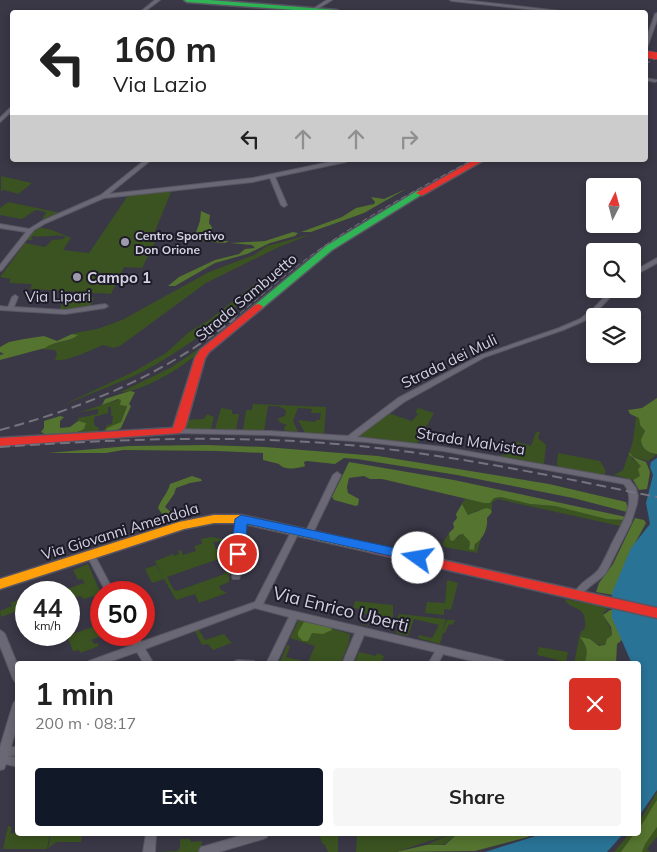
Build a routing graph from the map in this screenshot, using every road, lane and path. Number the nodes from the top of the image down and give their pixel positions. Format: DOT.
graph roads {
  1 [pos="158,0"];
  2 [pos="187,0"];
  3 [pos="330,0"];
  4 [pos="452,0"];
  5 [pos="145,10"];
  6 [pos="312,10"];
  7 [pos="313,10"];
  8 [pos="542,10"];
  9 [pos="657,14"];
  10 [pos="648,22"];
  11 [pos="652,23"];
  12 [pos="648,37"];
  13 [pos="648,80"];
  14 [pos="655,81"];
  15 [pos="10,111"];
  16 [pos="0,121"];
  17 [pos="146,162"];
  18 [pos="337,162"];
  19 [pos="476,162"];
  20 [pos="272,177"];
  21 [pos="104,196"];
  22 [pos="284,205"];
  23 [pos="0,226"];
  24 [pos="30,231"];
  25 [pos="657,260"];
  26 [pos="0,269"];
  27 [pos="641,270"];
  28 [pos="15,298"];
  29 [pos="607,298"];
  30 [pos="105,306"];
  31 [pos="0,308"];
  32 [pos="10,309"];
  33 [pos="176,431"];
  34 [pos="351,438"];
  35 [pos="0,442"];
  36 [pos="337,475"];
  37 [pos="241,519"];
  38 [pos="296,530"];
  39 [pos="309,533"];
  40 [pos="90,554"];
  41 [pos="236,577"];
  42 [pos="104,581"];
  43 [pos="0,584"];
  44 [pos="578,594"];
  45 [pos="258,605"];
  46 [pos="657,613"];
  47 [pos="295,614"];
  48 [pos="361,630"];
  49 [pos="0,634"];
  50 [pos="155,640"];
  51 [pos="139,646"];
  52 [pos="441,650"];
  53 [pos="100,661"];
  54 [pos="147,661"];
  55 [pos="272,661"];
  56 [pos="348,661"];
  57 [pos="435,661"];
  58 [pos="487,661"];
  59 [pos="15,672"];
  60 [pos="15,714"];
  61 [pos="15,752"];
  62 [pos="2,756"];
  63 [pos="15,762"];
  64 [pos="151,836"];
  65 [pos="256,836"];
  66 [pos="205,851"];
  67 [pos="149,852"];
  1 -- 5 [label="street"];
  2 -- 6 [label="main road"];
  3 -- 7 [label="street"];
  4 -- 8 [label="street"];
  9 -- 11 [label="street"];
  10 -- 11 [label="street"];
  11 -- 12 [label="street"];
  13 -- 14 [label="street"];
  15 -- 16 [label="street"];
  17 -- 21 [label="street"];
  18 -- 20 [label="street"];
  19 -- 33 [label="main road, Strada Sambuetto"];
  20 -- 21 [label="street"];
  20 -- 22 [label="street"];
  21 -- 24 [label="street"];
  23 -- 24 [label="street"];
  24 -- 26 [label="street"];
  25 -- 27 [label="street"];
  28 -- 32 [label="street, Via Lipari"];
  29 -- 34 [label="street, Strada dei Muli"];
  30 -- 32 [label="street, Via Lipari"];
  31 -- 32 [label="street, Via Lipari"];
  33 -- 34 [label="street, Strada Malvista"];
  33 -- 35 [label="main road"];
  34 -- 44 [label="street, Strada Malvista"];
  36 -- 39 [label="street"];
  37 -- 38 [label="main road, Via Giovanni Amendola"];
  37 -- 40 [label="main road, Via Giovanni Amendola"];
  37 -- 41 [label="street"];
  38 -- 39 [label="main road, Via Giovanni Amendola"];
  38 -- 45 [label="street"];
  39 -- 44 [label="main road, Via Giovanni Amendola"];
  40 -- 42 [label="street"];
  40 -- 43 [label="main road, Via Giovanni Amendola"];
  44 -- 46 [label="main road, Via Giovanni Amendola"];
  45 -- 47 [label="street, Via Enrico Uberti"];
  45 -- 50 [label="street, Via Enrico Uberti"];
  47 -- 48 [label="street, Via Enrico Uberti"];
  47 -- 55 [label="street"];
  48 -- 52 [label="street, Via Enrico Uberti"];
  48 -- 56 [label="street"];
  49 -- 59 [label="street"];
  51 -- 53 [label="street, Via Enrico Uberti"];
  51 -- 54 [label="street"];
  52 -- 57 [label="street"];
  52 -- 58 [label="street, Via Enrico Uberti"];
  60 -- 62 [label="street"];
  61 -- 62 [label="street"];
  62 -- 63 [label="street"];
  64 -- 67 [label="street"];
  65 -- 66 [label="street"];
}
